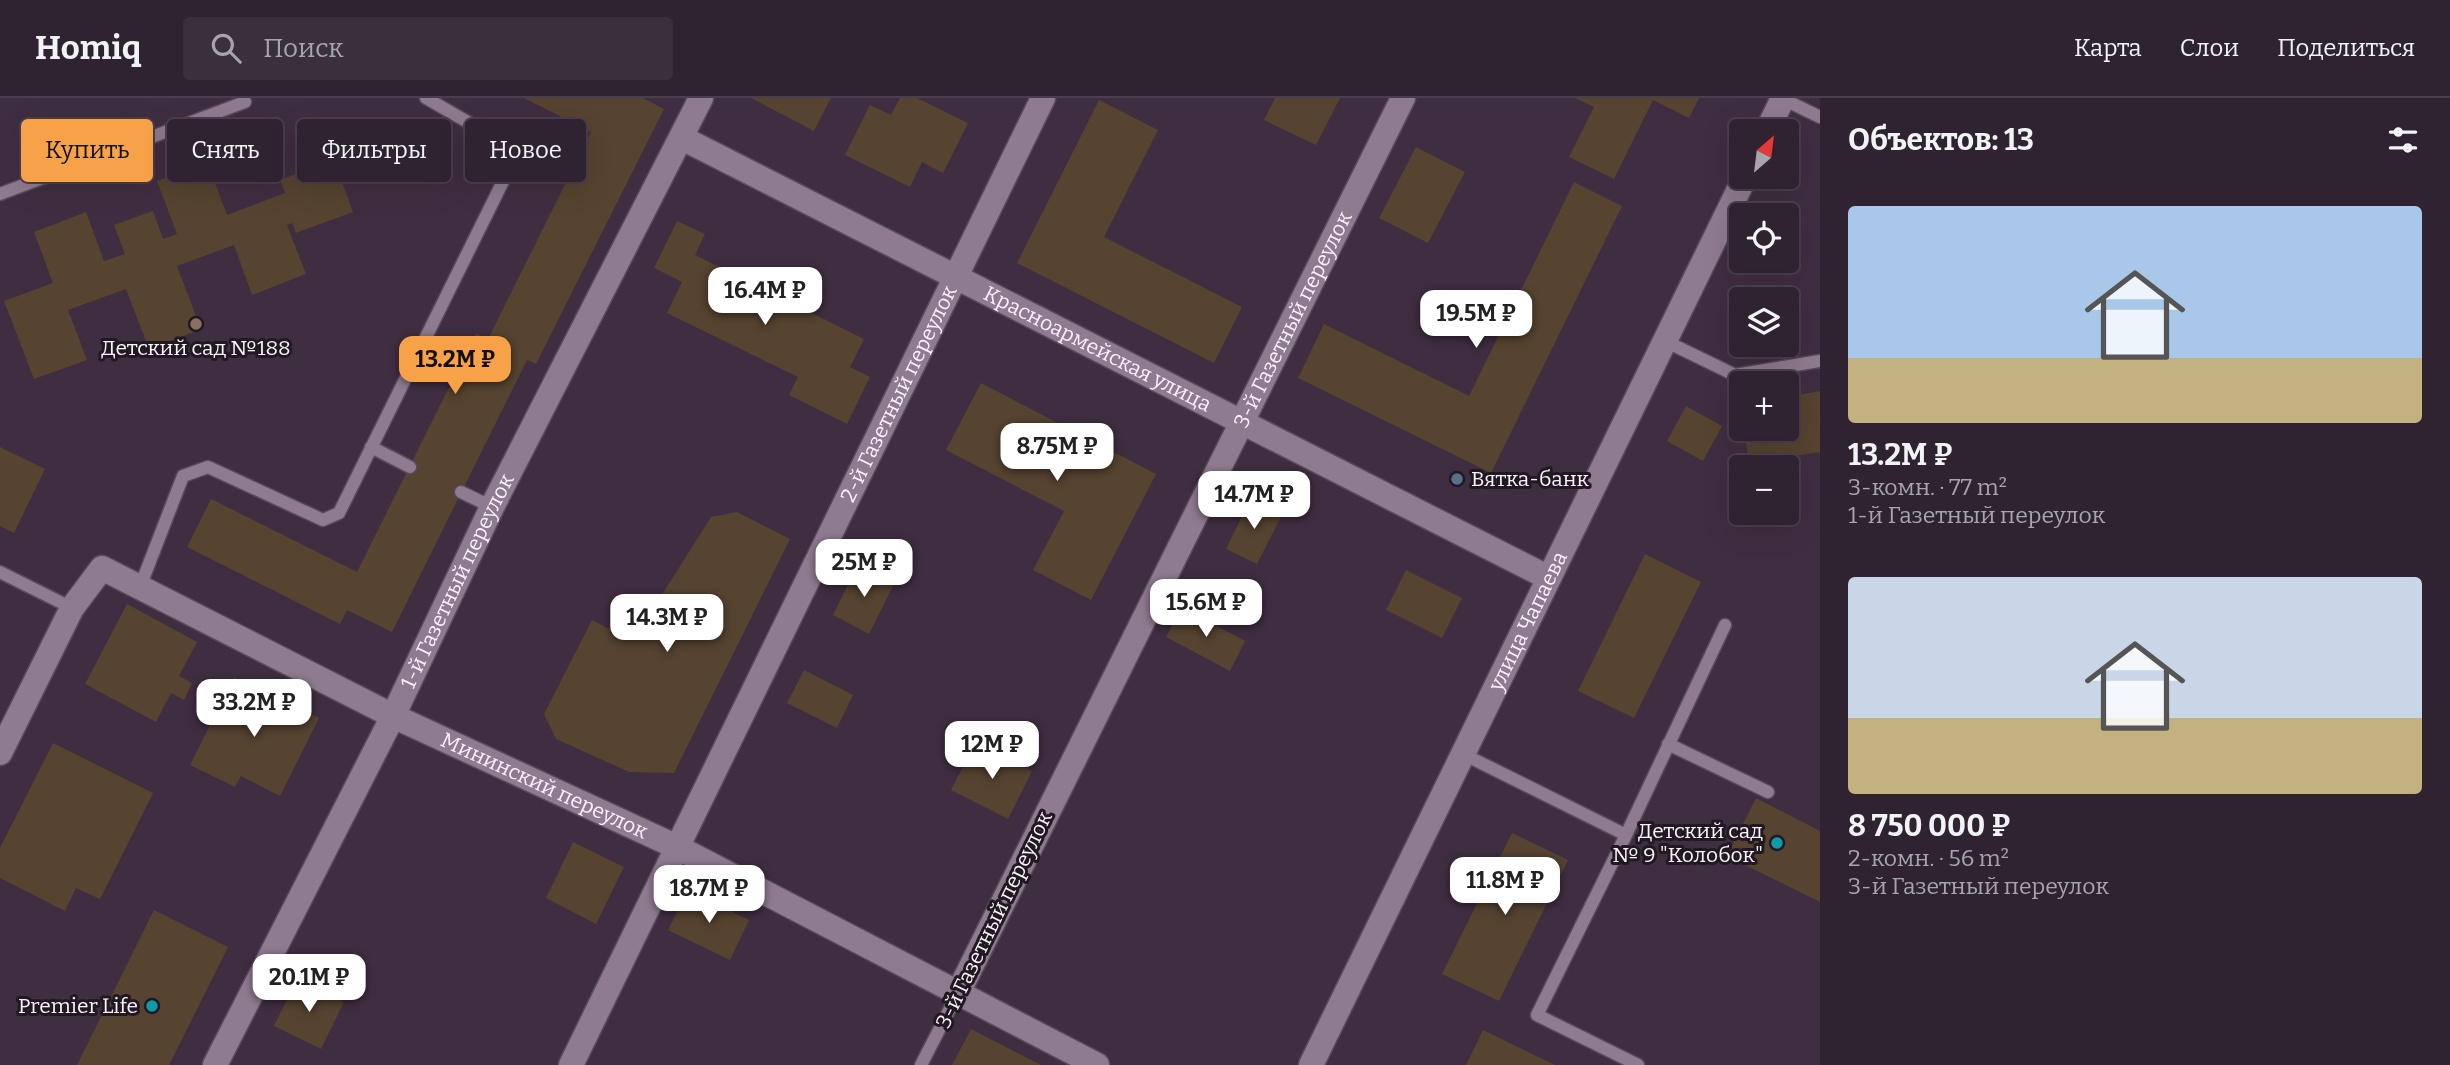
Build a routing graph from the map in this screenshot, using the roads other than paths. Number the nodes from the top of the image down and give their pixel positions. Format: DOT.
graph roads {
  1 [pos="426,98"];
  2 [pos="701,98"];
  3 [pos="1044,98"];
  4 [pos="1403,98"];
  5 [pos="1783,98"];
  6 [pos="245,102"];
  7 [pos="1820,117"];
  8 [pos="1773,119"];
  9 [pos="682,138"];
  10 [pos="1739,189"];
  11 [pos="0,194"];
  12 [pos="957,277"];
  13 [pos="1665,341"];
  14 [pos="1820,361"];
  15 [pos="1241,422"];
  16 [pos="371,447"];
  17 [pos="410,467"];
  18 [pos="461,492"];
  19 [pos="492,508"];
  20 [pos="0,572"];
  21 [pos="1549,578"];
  22 [pos="140,587"];
  23 [pos="72,608"];
  24 [pos="1726,625"];
  25 [pos="393,716"];
  26 [pos="1668,744"];
  27 [pos="0,753"];
  28 [pos="1463,754"];
  29 [pos="1768,792"];
  30 [pos="1626,835"];
  31 [pos="677,848"];
  32 [pos="958,993"];
  33 [pos="1313,1064"];
  34 [pos="215,1065"];
  35 [pos="571,1065"];
  36 [pos="921,1065"];
  37 [pos="1097,1065"];
  38 [pos="1638,1065"];
  1 -- 16 [label="lane"];
  2 -- 9 [label="street, 1-й Газетный переулок"];
  3 -- 12 [label="street, 2-й Газетный переулок"];
  4 -- 15 [label="street, 3-й Газетный переулок"];
  5 -- 7 [label="lane"];
  5 -- 8 [label="street"];
  6 -- 11 [label="lane"];
  9 -- 12 [label="street, Красноармейская улица"];
  9 -- 19 [label="street, 1-й Газетный переулок"];
  10 -- 13 [label="street, улица Чапаева"];
  12 -- 15 [label="street, Красноармейская улица"];
  12 -- 31 [label="street, 2-й Газетный переулок"];
  13 -- 14 [label="lane"];
  13 -- 21 [label="street, улица Чапаева"];
  15 -- 21 [label="street, Красноармейская улица"];
  15 -- 32 [label="street, 3-й Газетный переулок"];
  16 -- 17 [label="lane"];
  16 -- 22 [label="lane"];
  18 -- 19 [label="lane"];
  19 -- 25 [label="street, 1-й Газетный переулок"];
  20 -- 23 [label="lane"];
  21 -- 28 [label="street, улица Чапаева"];
  22 -- 23 [label="street, Мининский переулок"];
  22 -- 25 [label="street, Мининский переулок"];
  23 -- 27 [label="street"];
  24 -- 26 [label="lane"];
  25 -- 31 [label="street, Мининский переулок"];
  25 -- 34 [label="street, 1-й Газетный переулок"];
  26 -- 29 [label="lane"];
  26 -- 30 [label="lane"];
  28 -- 30 [label="lane"];
  28 -- 33 [label="street, улица Чапаева"];
  30 -- 38 [label="lane"];
  31 -- 32 [label="street, Мининский переулок"];
  31 -- 35 [label="street, 2-й Газетный переулок"];
  32 -- 36 [label="lane, 3-й Газетный переулок"];
  32 -- 37 [label="street, Мининский переулок"];
}
